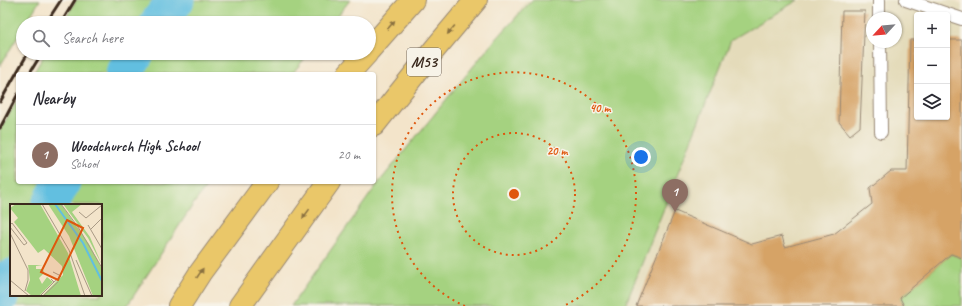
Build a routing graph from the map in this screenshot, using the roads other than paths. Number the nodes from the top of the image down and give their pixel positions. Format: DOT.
graph roads {
  1 [pos="413,0"];
  2 [pos="476,0"];
  3 [pos="879,0"];
  4 [pos="906,0"];
  5 [pos="879,12"];
  6 [pos="962,19"];
  7 [pos="376,42"];
  8 [pos="880,48"];
  9 [pos="361,60"];
  10 [pos="350,72"];
  11 [pos="376,123"];
  12 [pos="881,132"];
  13 [pos="266,184"];
  14 [pos="328,184"];
  15 [pos="179,306"];
  16 [pos="240,306"];
  7 -- 1 [label="highway, one-way"];
  2 -- 11 [label="highway, M53, one-way"];
  3 -- 5 [label="lane"];
  4 -- 6 [label="lane"];
  8 -- 12 [label="lane"];
  9 -- 10 [label="highway"];
  15 -- 13 [label="highway, one-way"];
  14 -- 16 [label="highway, one-way"];
}
